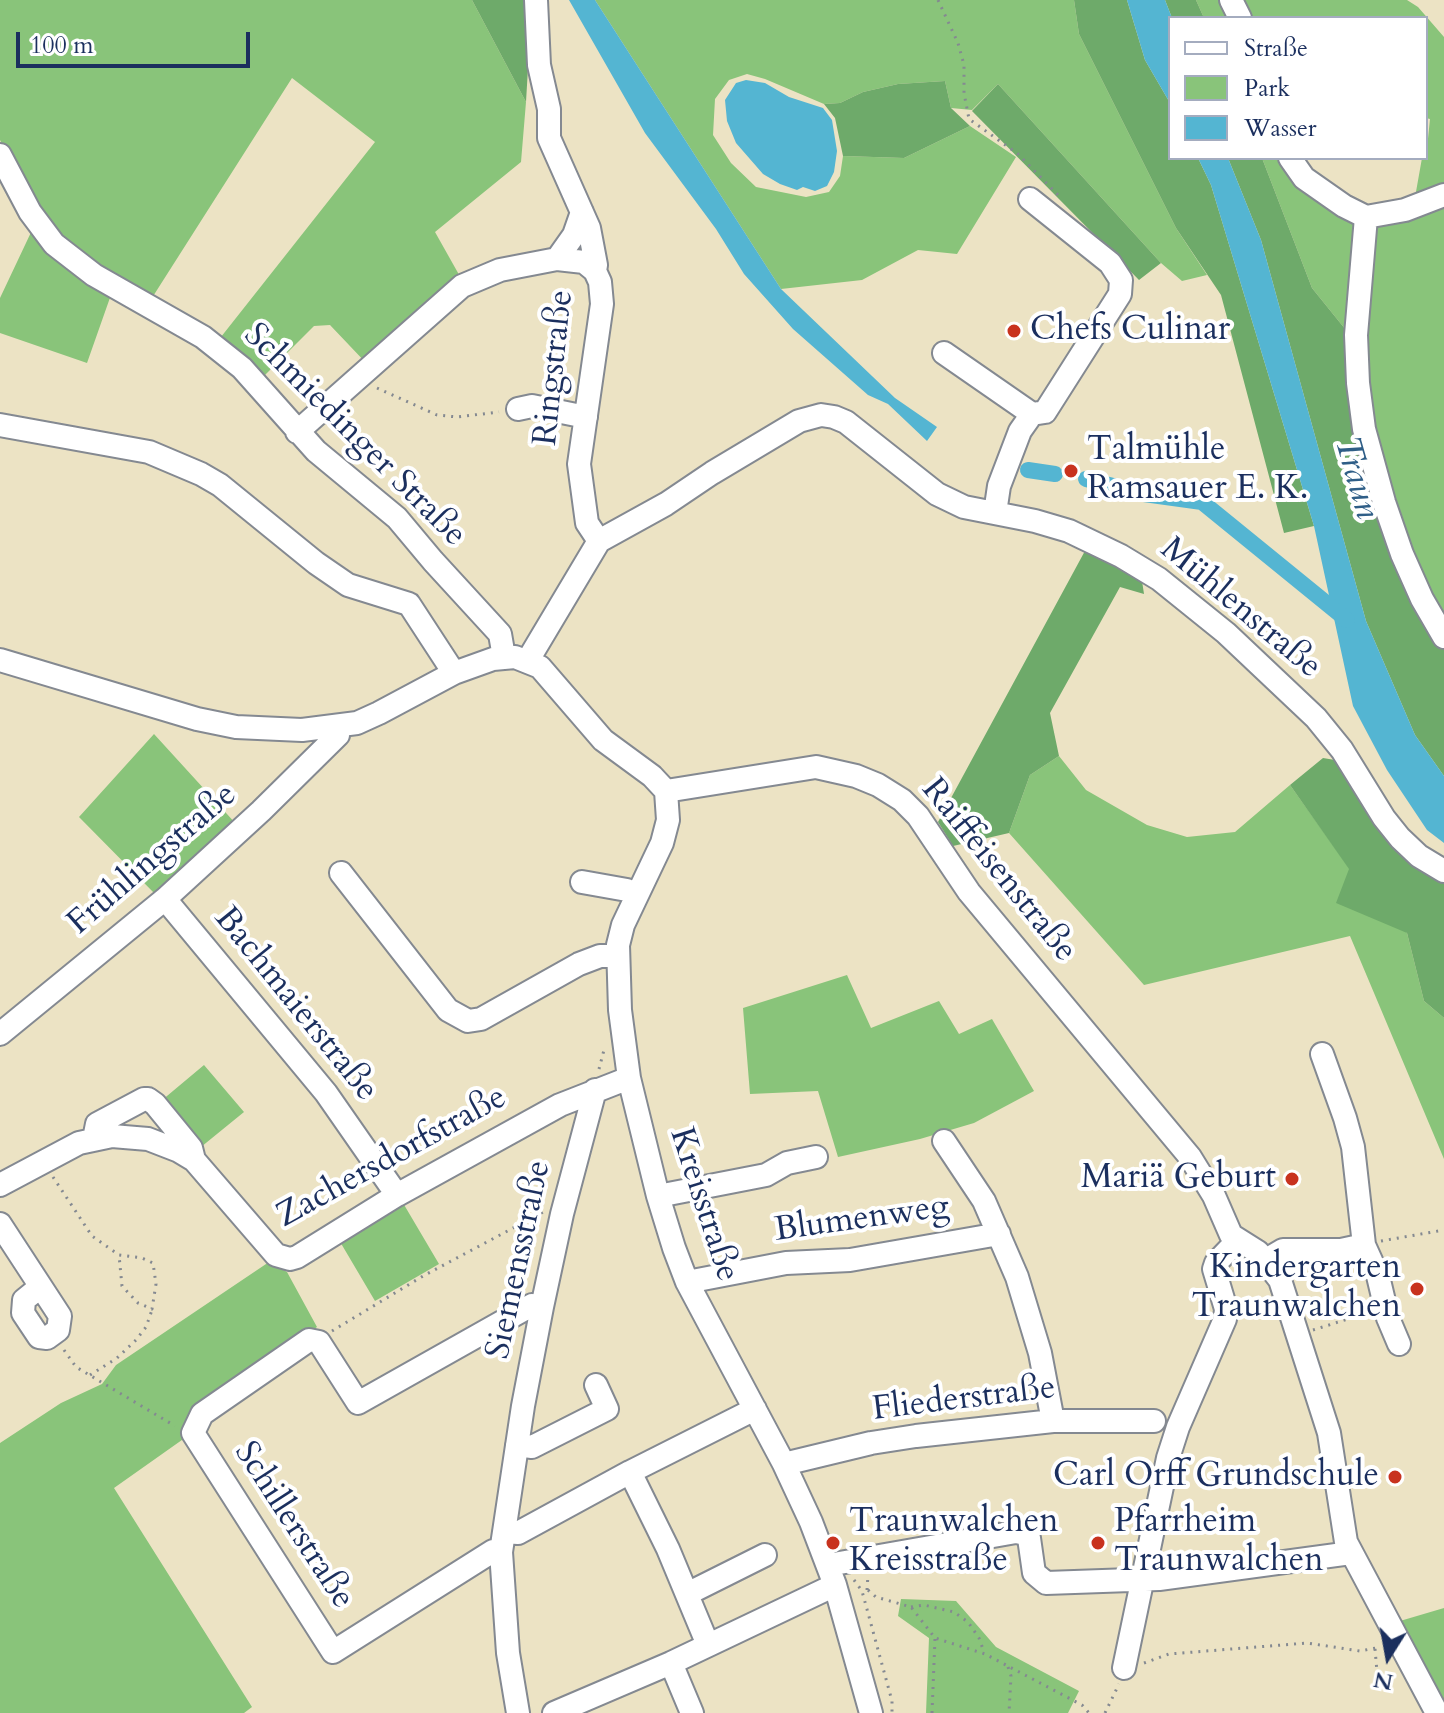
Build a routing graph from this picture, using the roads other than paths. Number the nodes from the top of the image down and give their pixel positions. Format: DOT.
graph roads {
  1 [pos="536,0"];
  2 [pos="0,155"];
  3 [pos="1291,160"];
  4 [pos="1444,195"];
  5 [pos="1030,199"];
  6 [pos="582,212"];
  7 [pos="1366,217"];
  8 [pos="557,259"];
  9 [pos="595,271"];
  10 [pos="944,353"];
  11 [pos="518,409"];
  12 [pos="1032,414"];
  13 [pos="586,417"];
  14 [pos="0,425"];
  15 [pos="297,432"];
  16 [pos="995,513"];
  17 [pos="599,541"];
  18 [pos="1444,637"];
  19 [pos="504,657"];
  20 [pos="0,660"];
  21 [pos="528,660"];
  22 [pos="454,673"];
  23 [pos="337,727"];
  24 [pos="666,791"];
  25 [pos="1444,871"];
  26 [pos="341,873"];
  27 [pos="582,882"];
  28 [pos="636,895"];
  29 [pos="165,899"];
  30 [pos="618,956"];
  31 [pos="0,1034"];
  32 [pos="1322,1054"];
  33 [pos="629,1078"];
  34 [pos="595,1090"];
  35 [pos="94,1139"];
  36 [pos="944,1141"];
  37 [pos="816,1157"];
  38 [pos="194,1160"];
  39 [pos="0,1185"];
  40 [pos="397,1195"];
  41 [pos="658,1196"];
  42 [pos="0,1224"];
  43 [pos="999,1234"];
  44 [pos="1237,1241"];
  45 [pos="1364,1245"];
  46 [pos="1266,1260"];
  47 [pos="687,1282"];
  48 [pos="542,1307"];
  49 [pos="53,1334"];
  50 [pos="1399,1344"];
  51 [pos="596,1385"];
  52 [pos="755,1409"];
  53 [pos="1053,1421"];
  54 [pos="1154,1421"];
  55 [pos="517,1445"];
  56 [pos="784,1464"];
  57 [pos="630,1472"];
  58 [pos="502,1542"];
  59 [pos="1351,1553"];
  60 [pos="765,1555"];
  61 [pos="834,1571"];
  62 [pos="1144,1580"];
  63 [pos="687,1594"];
  64 [pos="708,1645"];
  65 [pos="671,1663"];
  66 [pos="1125,1666"];
  67 [pos="1435,1712"];
  68 [pos="518,1713"];
  69 [pos="554,1713"];
  70 [pos="692,1713"];
  71 [pos="871,1713"];
  1 -- 6 [label="street"];
  2 -- 15 [label="street, Schmiedinger Straße"];
  3 -- 7 [label="street"];
  4 -- 7 [label="street"];
  5 -- 12 [label="street"];
  6 -- 8 [label="street"];
  6 -- 9 [label="street"];
  7 -- 18 [label="street"];
  8 -- 9 [label="street, Ringstraße"];
  8 -- 15 [label="street, Ringstraße"];
  9 -- 13 [label="street, Ringstraße"];
  10 -- 12 [label="street"];
  11 -- 13 [label="street"];
  12 -- 16 [label="street"];
  13 -- 17 [label="street, Ringstraße"];
  14 -- 22 [label="street"];
  15 -- 19 [label="street, Schmiedinger Straße"];
  16 -- 17 [label="street, Mühlenstraße"];
  16 -- 25 [label="street, Mühlenstraße"];
  17 -- 21 [label="street"];
  19 -- 21 [label="street"];
  19 -- 22 [label="street"];
  20 -- 23 [label="street"];
  21 -- 24 [label="street"];
  22 -- 23 [label="street"];
  23 -- 29 [label="street, Frühlingstraße"];
  24 -- 28 [label="street, Kreisstraße"];
  24 -- 44 [label="street, Raiffeisenstraße"];
  26 -- 30 [label="street"];
  27 -- 28 [label="street"];
  28 -- 30 [label="street, Kreisstraße"];
  29 -- 31 [label="street, Frühlingstraße"];
  29 -- 40 [label="street, Bachmaierstraße"];
  30 -- 33 [label="street, Kreisstraße"];
  32 -- 45 [label="street"];
  33 -- 34 [label="street, Zachersdorfstraße"];
  33 -- 41 [label="street, Kreisstraße"];
  34 -- 40 [label="street, Zachersdorfstraße"];
  34 -- 48 [label="street, Siemensstraße"];
  35 -- 38 [label="street, Zachersdorfstraße"];
  35 -- 38 [label="street"];
  35 -- 39 [label="street, Zachersdorfstraße"];
  36 -- 43 [label="street"];
  37 -- 41 [label="street"];
  38 -- 40 [label="street, Zachersdorfstraße"];
  41 -- 47 [label="street, Kreisstraße"];
  42 -- 49 [label="street"];
  43 -- 47 [label="street, Blumenweg"];
  43 -- 53 [label="street"];
  44 -- 46 [label="street, Raiffeisenstraße"];
  44 -- 62 [label="street"];
  45 -- 46 [label="street"];
  45 -- 50 [label="street"];
  46 -- 59 [label="street"];
  47 -- 52 [label="street, Kreisstraße"];
  48 -- 55 [label="street, Siemensstraße"];
  48 -- 58 [label="street, Schillerstraße"];
  51 -- 55 [label="street"];
  52 -- 56 [label="street, Kreisstraße"];
  52 -- 57 [label="street, Schillerstraße"];
  53 -- 54 [label="street, Fliederstraße"];
  53 -- 56 [label="street, Fliederstraße"];
  55 -- 58 [label="street, Siemensstraße"];
  56 -- 61 [label="street, Kreisstraße"];
  57 -- 58 [label="street, Schillerstraße"];
  57 -- 63 [label="street"];
  58 -- 68 [label="street, Siemensstraße"];
  59 -- 62 [label="street"];
  59 -- 67 [label="street"];
  60 -- 63 [label="street"];
  61 -- 62 [label="street"];
  61 -- 64 [label="street"];
  61 -- 71 [label="street, Kreisstraße"];
  62 -- 66 [label="street"];
  63 -- 64 [label="street"];
  64 -- 65 [label="street"];
  65 -- 69 [label="street"];
  65 -- 70 [label="street"];
}
